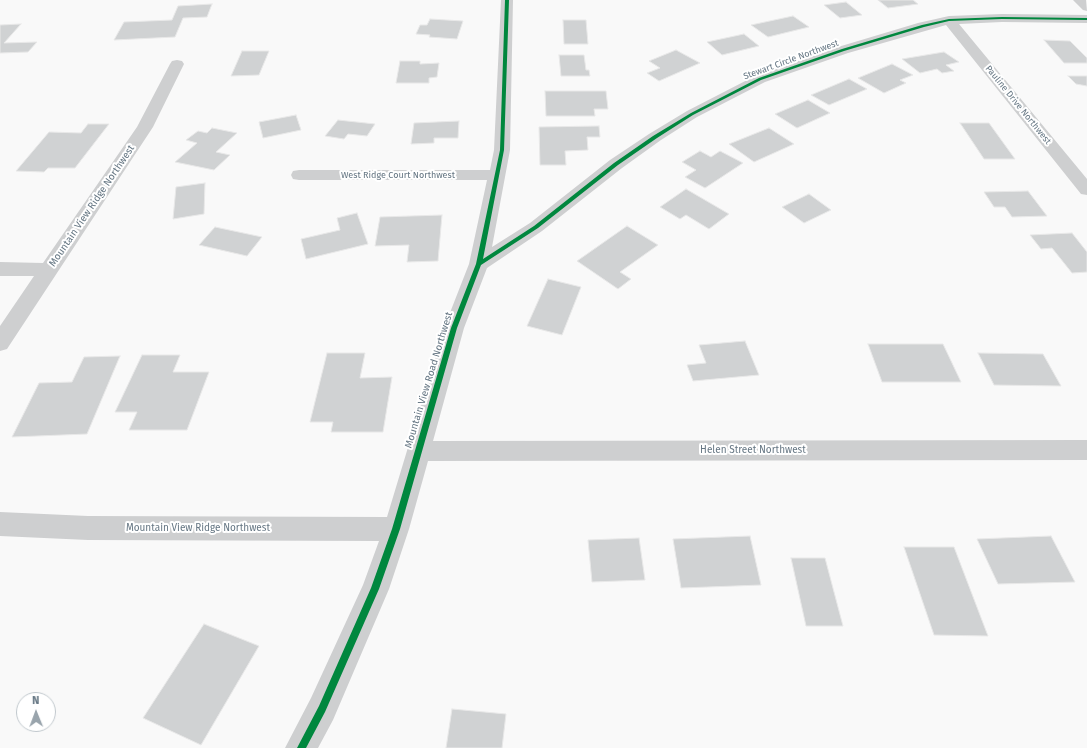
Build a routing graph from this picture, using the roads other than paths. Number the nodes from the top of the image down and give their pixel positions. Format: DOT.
graph roads {
  1 [pos="507,0"];
  2 [pos="1079,0"];
  3 [pos="1087,7"];
  4 [pos="1087,19"];
  5 [pos="949,20"];
  6 [pos="177,64"];
  7 [pos="299,175"];
  8 [pos="498,175"];
  9 [pos="1087,190"];
  10 [pos="480,264"];
  11 [pos="0,269"];
  12 [pos="50,270"];
  13 [pos="0,343"];
  14 [pos="1087,450"];
  15 [pos="418,451"];
  16 [pos="0,524"];
  17 [pos="396,529"];
  18 [pos="301,748"];
  1 -- 8 [label="street, Mountain View Road Northwest"];
  2 -- 3 [label="street"];
  4 -- 5 [label="street, Stewart Circle Northwest"];
  5 -- 9 [label="street, Pauline Drive Northwest"];
  5 -- 10 [label="street, Stewart Circle Northwest"];
  6 -- 12 [label="street, Mountain View Ridge Northwest"];
  7 -- 8 [label="street, West Ridge Court Northwest"];
  8 -- 10 [label="street, Mountain View Road Northwest"];
  10 -- 15 [label="street, Mountain View Road Northwest"];
  11 -- 12 [label="street"];
  12 -- 13 [label="street, Mountain View Ridge Northwest"];
  14 -- 15 [label="street, Helen Street Northwest"];
  15 -- 17 [label="street, Mountain View Road Northwest"];
  16 -- 17 [label="street, Mountain View Ridge Northwest"];
  17 -- 18 [label="street, Mountain View Road Northwest"];
}
